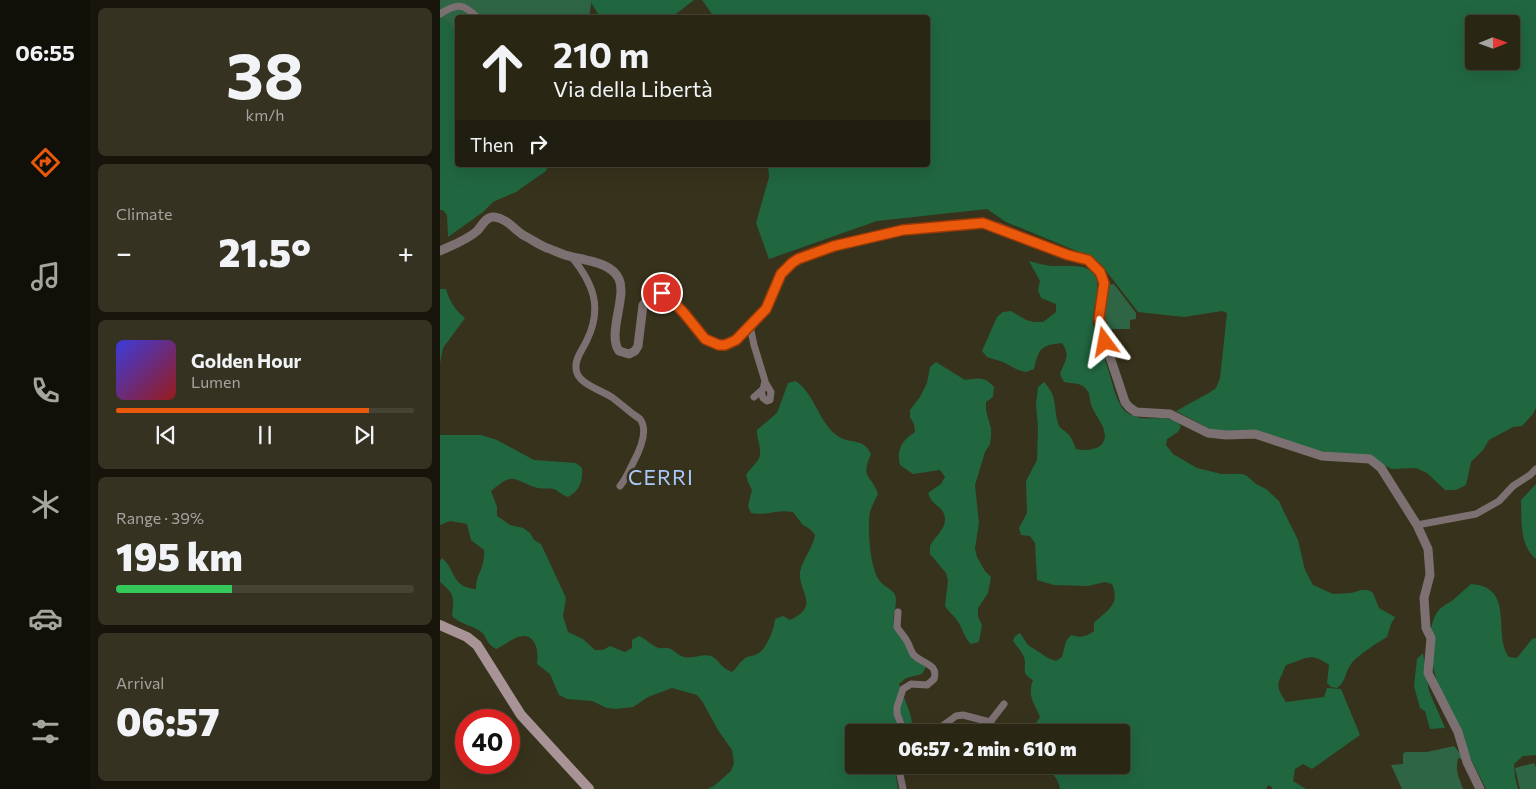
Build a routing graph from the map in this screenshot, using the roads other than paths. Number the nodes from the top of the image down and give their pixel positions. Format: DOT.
graph roads {
  1 [pos="440,14"];
  2 [pos="475,15"];
  3 [pos="440,251"];
  4 [pos="571,256"];
  5 [pos="750,326"];
  6 [pos="765,381"];
  7 [pos="761,391"];
  8 [pos="754,397"];
  9 [pos="1536,469"];
  10 [pos="620,486"];
  11 [pos="1417,525"];
  12 [pos="898,612"];
  13 [pos="440,625"];
  14 [pos="1004,704"];
  15 [pos="990,722"];
  16 [pos="901,724"];
  17 [pos="945,724"];
  18 [pos="900,774"];
  19 [pos="590,789"];
  20 [pos="903,789"];
  21 [pos="1480,789"];
  1 -- 2 [label="street"];
  3 -- 4 [label="street"];
  4 -- 5 [label="street"];
  4 -- 10 [label="street"];
  5 -- 6 [label="street"];
  5 -- 11 [label="street"];
  6 -- 7 [label="street"];
  6 -- 7 [label="street"];
  7 -- 8 [label="street"];
  9 -- 11 [label="street"];
  11 -- 21 [label="street"];
  12 -- 16 [label="street"];
  13 -- 19 [label="main road"];
  14 -- 15 [label="street"];
  15 -- 17 [label="street"];
  18 -- 20 [label="street"];
}
